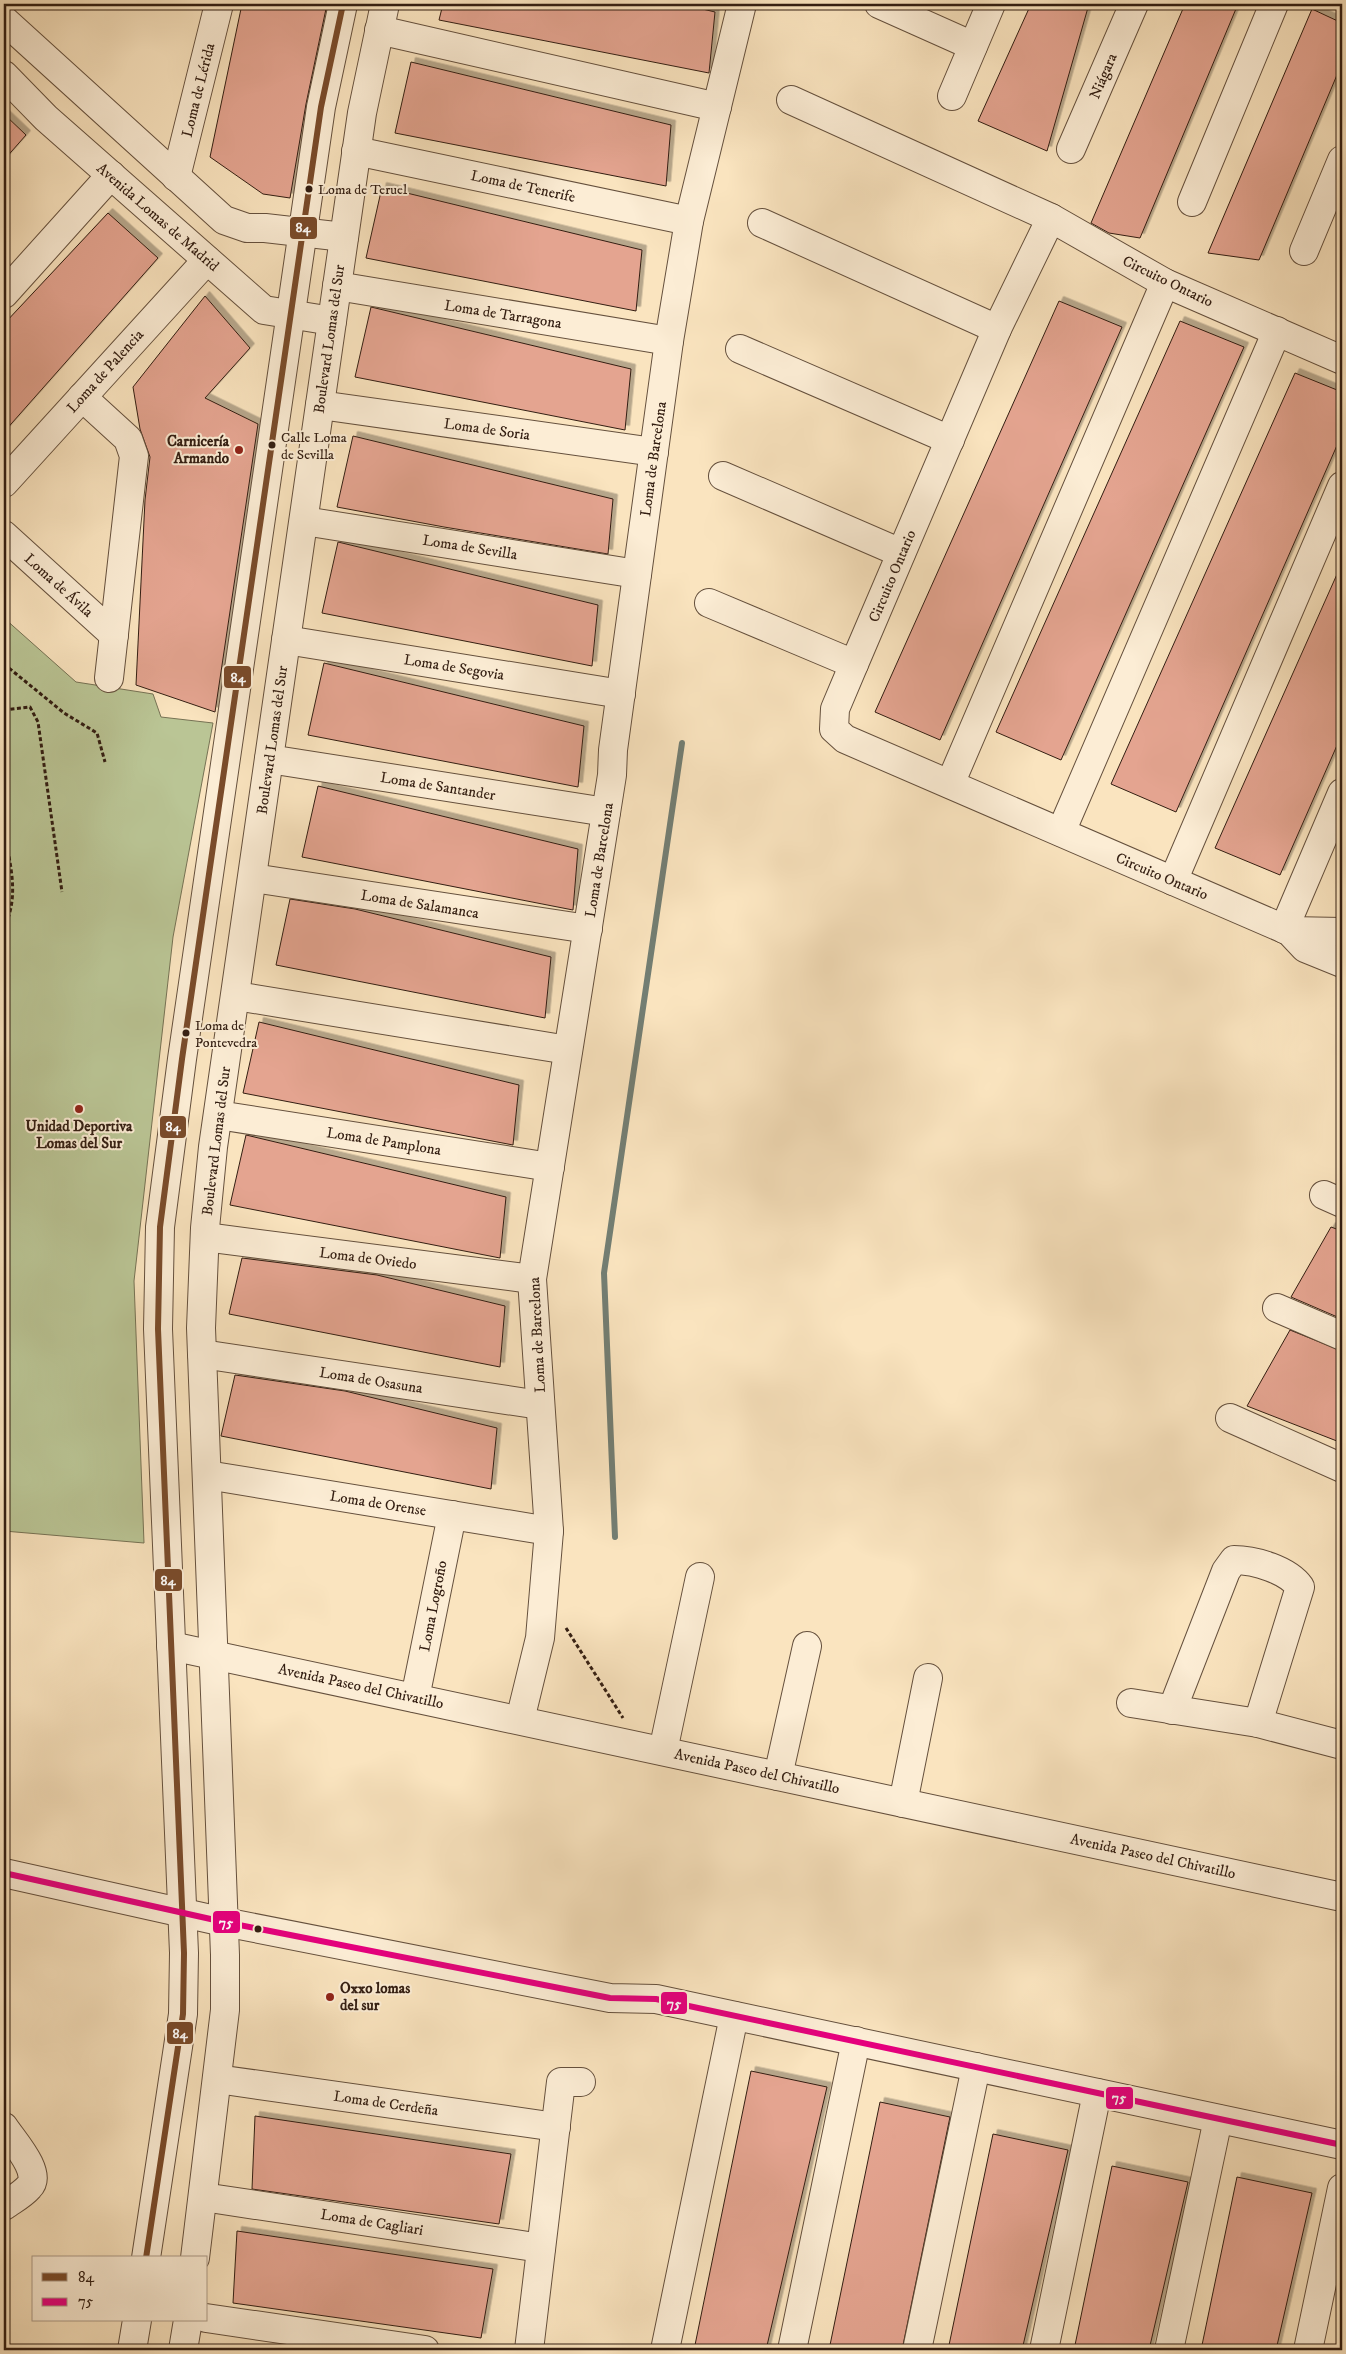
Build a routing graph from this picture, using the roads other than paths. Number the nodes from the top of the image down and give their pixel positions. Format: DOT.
graph roads {
  1 [pos="219,4"];
  2 [pos="343,4"];
  3 [pos="385,4"];
  4 [pos="742,4"];
  5 [pos="879,4"];
  6 [pos="991,4"];
  7 [pos="1134,4"];
  8 [pos="1274,4"];
  9 [pos="6,28"];
  10 [pos="379,30"];
  11 [pos="973,46"];
  12 [pos="4,75"];
  13 [pos="79,89"];
  14 [pos="952,96"];
  15 [pos="791,100"];
  16 [pos="717,106"];
  17 [pos="46,118"];
  18 [pos="1071,149"];
  19 [pos="356,151"];
  20 [pos="1342,160"];
  21 [pos="111,175"];
  22 [pos="176,177"];
  23 [pos="1192,202"];
  24 [pos="1051,218"];
  25 [pos="689,221"];
  26 [pos="762,223"];
  27 [pos="303,232"];
  28 [pos="344,237"];
  29 [pos="1304,251"];
  30 [pos="207,260"];
  31 [pos="1166,283"];
  32 [pos="337,286"];
  33 [pos="4,294"];
  34 [pos="290,314"];
  35 [pos="332,320"];
  36 [pos="997,329"];
  37 [pos="1277,331"];
  38 [pos="669,341"];
  39 [pos="740,349"];
  40 [pos="1342,360"];
  41 [pos="82,397"];
  42 [pos="320,405"];
  43 [pos="950,440"];
  44 [pos="654,452"];
  45 [pos="723,476"];
  46 [pos="4,483"];
  47 [pos="1342,486"];
  48 [pos="304,521"];
  49 [pos="4,536"];
  50 [pos="901,553"];
  51 [pos="637,574"];
  52 [pos="709,603"];
  53 [pos="114,635"];
  54 [pos="286,640"];
  55 [pos="854,664"];
  56 [pos="109,678"];
  57 [pos="621,694"];
  58 [pos="270,759"];
  59 [pos="950,784"];
  60 [pos="1342,792"];
  61 [pos="606,812"];
  62 [pos="1062,832"];
  63 [pos="253,878"];
  64 [pos="1173,881"];
  65 [pos="588,929"];
  66 [pos="1287,930"];
  67 [pos="1342,932"];
  68 [pos="201,933"];
  69 [pos="244,938"];
  70 [pos="1342,963"];
  71 [pos="236,996"];
  72 [pos="568,1050"];
  73 [pos="218,1115"];
  74 [pos="550,1166"];
  75 [pos="205,1237"];
  76 [pos="532,1279"];
  77 [pos="1277,1308"];
  78 [pos="1342,1336"];
  79 [pos="202,1354"];
  80 [pos="540,1405"];
  81 [pos="1230,1418"];
  82 [pos="1342,1468"];
  83 [pos="207,1475"];
  84 [pos="452,1515"];
  85 [pos="549,1531"];
  86 [pos="700,1577"];
  87 [pos="171,1646"];
  88 [pos="807,1646"];
  89 [pos="214,1654"];
  90 [pos="928,1678"];
  91 [pos="415,1698"];
  92 [pos="1131,1703"];
  93 [pos="1172,1710"];
  94 [pos="520,1720"];
  95 [pos="1258,1724"];
  96 [pos="1342,1745"];
  97 [pos="652,1749"];
  98 [pos="778,1776"];
  99 [pos="903,1802"];
  100 [pos="4,1873"];
  101 [pos="1342,1897"];
  102 [pos="182,1913"];
  103 [pos="224,1922"];
  104 [pos="734,2016"];
  105 [pos="856,2042"];
  106 [pos="976,2067"];
  107 [pos="217,2079"];
  108 [pos="581,2082"];
  109 [pos="1097,2093"];
  110 [pos="1218,2119"];
  111 [pos="4,2127"];
  112 [pos="556,2127"];
  113 [pos="1342,2145"];
  114 [pos="1342,2188"];
  115 [pos="203,2197"];
  116 [pos="4,2206"];
  117 [pos="541,2248"];
  118 [pos="146,2256"];
  119 [pos="196,2256"];
  120 [pos="208,2318"];
  121 [pos="137,2322"];
  122 [pos="188,2322"];
  123 [pos="132,2350"];
  124 [pos="183,2350"];
  125 [pos="425,2350"];
  126 [pos="529,2350"];
  127 [pos="665,2350"];
  128 [pos="792,2350"];
  129 [pos="917,2350"];
  130 [pos="1044,2350"];
  131 [pos="1170,2350"];
  132 [pos="1308,2350"];
  1 -- 22 [label="street, Loma de Lérida"];
  2 -- 27 [label="street"];
  3 -- 10 [label="street, Boulevard Lomas del Sur"];
  4 -- 16 [label="street, Loma de Barcelona"];
  5 -- 11 [label="street"];
  6 -- 11 [label="street"];
  7 -- 18 [label="street, Niágara"];
  8 -- 23 [label="street"];
  9 -- 13 [label="street"];
  10 -- 16 [label="street"];
  10 -- 19 [label="street, Boulevard Lomas del Sur"];
  11 -- 14 [label="street"];
  12 -- 17 [label="street, Avenida Lomas de Madrid"];
  13 -- 17 [label="street"];
  13 -- 22 [label="street"];
  15 -- 24 [label="street"];
  16 -- 25 [label="street, Loma de Barcelona"];
  17 -- 21 [label="street, Avenida Lomas de Madrid"];
  19 -- 25 [label="street, Loma de Tenerife"];
  19 -- 28 [label="street, Boulevard Lomas del Sur"];
  20 -- 29 [label="street"];
  21 -- 30 [label="street, Avenida Lomas de Madrid"];
  21 -- 33 [label="street"];
  22 -- 27 [label="street"];
  24 -- 31 [label="street, Circuito Ontario"];
  24 -- 36 [label="street, Circuito Ontario"];
  25 -- 38 [label="street, Loma de Barcelona"];
  26 -- 36 [label="street"];
  27 -- 28 [label="street"];
  27 -- 34 [label="street"];
  28 -- 32 [label="street, Boulevard Lomas del Sur"];
  30 -- 34 [label="street, Avenida Lomas de Madrid"];
  30 -- 41 [label="street, Loma de Palencia"];
  31 -- 37 [label="street, Circuito Ontario"];
  31 -- 59 [label="street"];
  32 -- 35 [label="street, Boulevard Lomas del Sur"];
  32 -- 38 [label="street, Loma de Tarragona"];
  34 -- 35 [label="street, Avenida Lomas de Madrid"];
  34 -- 68 [label="street"];
  35 -- 42 [label="street, Boulevard Lomas del Sur"];
  36 -- 43 [label="street, Circuito Ontario"];
  37 -- 40 [label="street, Circuito Ontario"];
  37 -- 62 [label="street"];
  38 -- 44 [label="street, Loma de Barcelona"];
  39 -- 43 [label="street"];
  41 -- 46 [label="street, Loma de Palencia"];
  41 -- 53 [label="street"];
  42 -- 44 [label="street, Loma de Soria"];
  42 -- 48 [label="street, Boulevard Lomas del Sur"];
  43 -- 50 [label="street, Circuito Ontario"];
  44 -- 51 [label="street, Loma de Barcelona"];
  45 -- 50 [label="street"];
  47 -- 64 [label="street"];
  48 -- 51 [label="street, Loma de Sevilla"];
  48 -- 54 [label="street, Boulevard Lomas del Sur"];
  49 -- 53 [label="street, Loma de Ávila"];
  50 -- 55 [label="street, Circuito Ontario"];
  51 -- 57 [label="street, Loma de Barcelona"];
  52 -- 55 [label="street"];
  53 -- 56 [label="street"];
  54 -- 57 [label="street, Loma de Segovia"];
  54 -- 58 [label="street, Boulevard Lomas del Sur"];
  55 -- 59 [label="street, Circuito Ontario"];
  57 -- 61 [label="street, Loma de Barcelona"];
  58 -- 61 [label="street, Loma de Santander"];
  58 -- 63 [label="street, Boulevard Lomas del Sur"];
  59 -- 62 [label="street, Circuito Ontario"];
  60 -- 66 [label="street"];
  61 -- 65 [label="street, Loma de Barcelona"];
  62 -- 64 [label="street, Circuito Ontario"];
  63 -- 65 [label="street, Loma de Salamanca"];
  63 -- 69 [label="street, Boulevard Lomas del Sur"];
  64 -- 66 [label="street, Circuito Ontario"];
  65 -- 72 [label="street, Loma de Barcelona"];
  66 -- 67 [label="street, Circuito Ontario"];
  66 -- 70 [label="street"];
  68 -- 69 [label="street"];
  68 -- 87 [label="street"];
  69 -- 71 [label="street, Boulevard Lomas del Sur"];
  71 -- 72 [label="street"];
  71 -- 73 [label="street, Boulevard Lomas del Sur"];
  72 -- 74 [label="street, Loma de Barcelona"];
  73 -- 74 [label="street, Loma de Pamplona"];
  73 -- 75 [label="street, Boulevard Lomas del Sur"];
  74 -- 76 [label="street, Loma de Barcelona"];
  75 -- 76 [label="street, Loma de Oviedo"];
  75 -- 79 [label="street, Boulevard Lomas del Sur"];
  76 -- 80 [label="street, Loma de Barcelona"];
  77 -- 78 [label="street"];
  79 -- 80 [label="street, Loma de Osasuna"];
  79 -- 83 [label="street, Boulevard Lomas del Sur"];
  80 -- 85 [label="street, Loma de Barcelona"];
  81 -- 82 [label="street"];
  83 -- 84 [label="street, Loma de Orense"];
  83 -- 89 [label="street, Boulevard Lomas del Sur"];
  84 -- 85 [label="street, Loma de Orense"];
  84 -- 91 [label="street, Loma Logroño"];
  85 -- 94 [label="street, Loma de Barcelona"];
  86 -- 97 [label="street"];
  87 -- 89 [label="street, Avenida Paseo del Chivatillo"];
  87 -- 102 [label="street"];
  88 -- 98 [label="street"];
  89 -- 91 [label="street, Avenida Paseo del Chivatillo"];
  89 -- 103 [label="street, Boulevard Lomas del Sur"];
  90 -- 99 [label="street"];
  91 -- 94 [label="street, Avenida Paseo del Chivatillo"];
  92 -- 93 [label="street"];
  93 -- 95 [label="street"];
  93 -- 95 [label="street"];
  94 -- 97 [label="street, Avenida Paseo del Chivatillo"];
  95 -- 96 [label="street"];
  97 -- 98 [label="street, Avenida Paseo del Chivatillo"];
  98 -- 99 [label="street, Avenida Paseo del Chivatillo"];
  99 -- 101 [label="street, Avenida Paseo del Chivatillo"];
  100 -- 102 [label="street"];
  102 -- 103 [label="street"];
  102 -- 118 [label="street"];
  103 -- 104 [label="street"];
  103 -- 107 [label="street, Boulevard Lomas del Sur"];
  104 -- 105 [label="street"];
  104 -- 127 [label="street"];
  105 -- 106 [label="street"];
  105 -- 128 [label="street"];
  106 -- 109 [label="street"];
  106 -- 129 [label="street"];
  107 -- 112 [label="street, Loma de Cerdeña"];
  107 -- 115 [label="street, Boulevard Lomas del Sur"];
  108 -- 112 [label="street"];
  109 -- 110 [label="street"];
  109 -- 130 [label="street"];
  110 -- 113 [label="street"];
  110 -- 131 [label="street"];
  111 -- 116 [label="street"];
  112 -- 117 [label="street"];
  114 -- 132 [label="street"];
  115 -- 117 [label="street, Loma de Cagliari"];
  115 -- 119 [label="street, Boulevard Lomas del Sur"];
  117 -- 126 [label="street"];
  120 -- 125 [label="street"];
  121 -- 123 [label="street"];
  122 -- 124 [label="street"];
}
